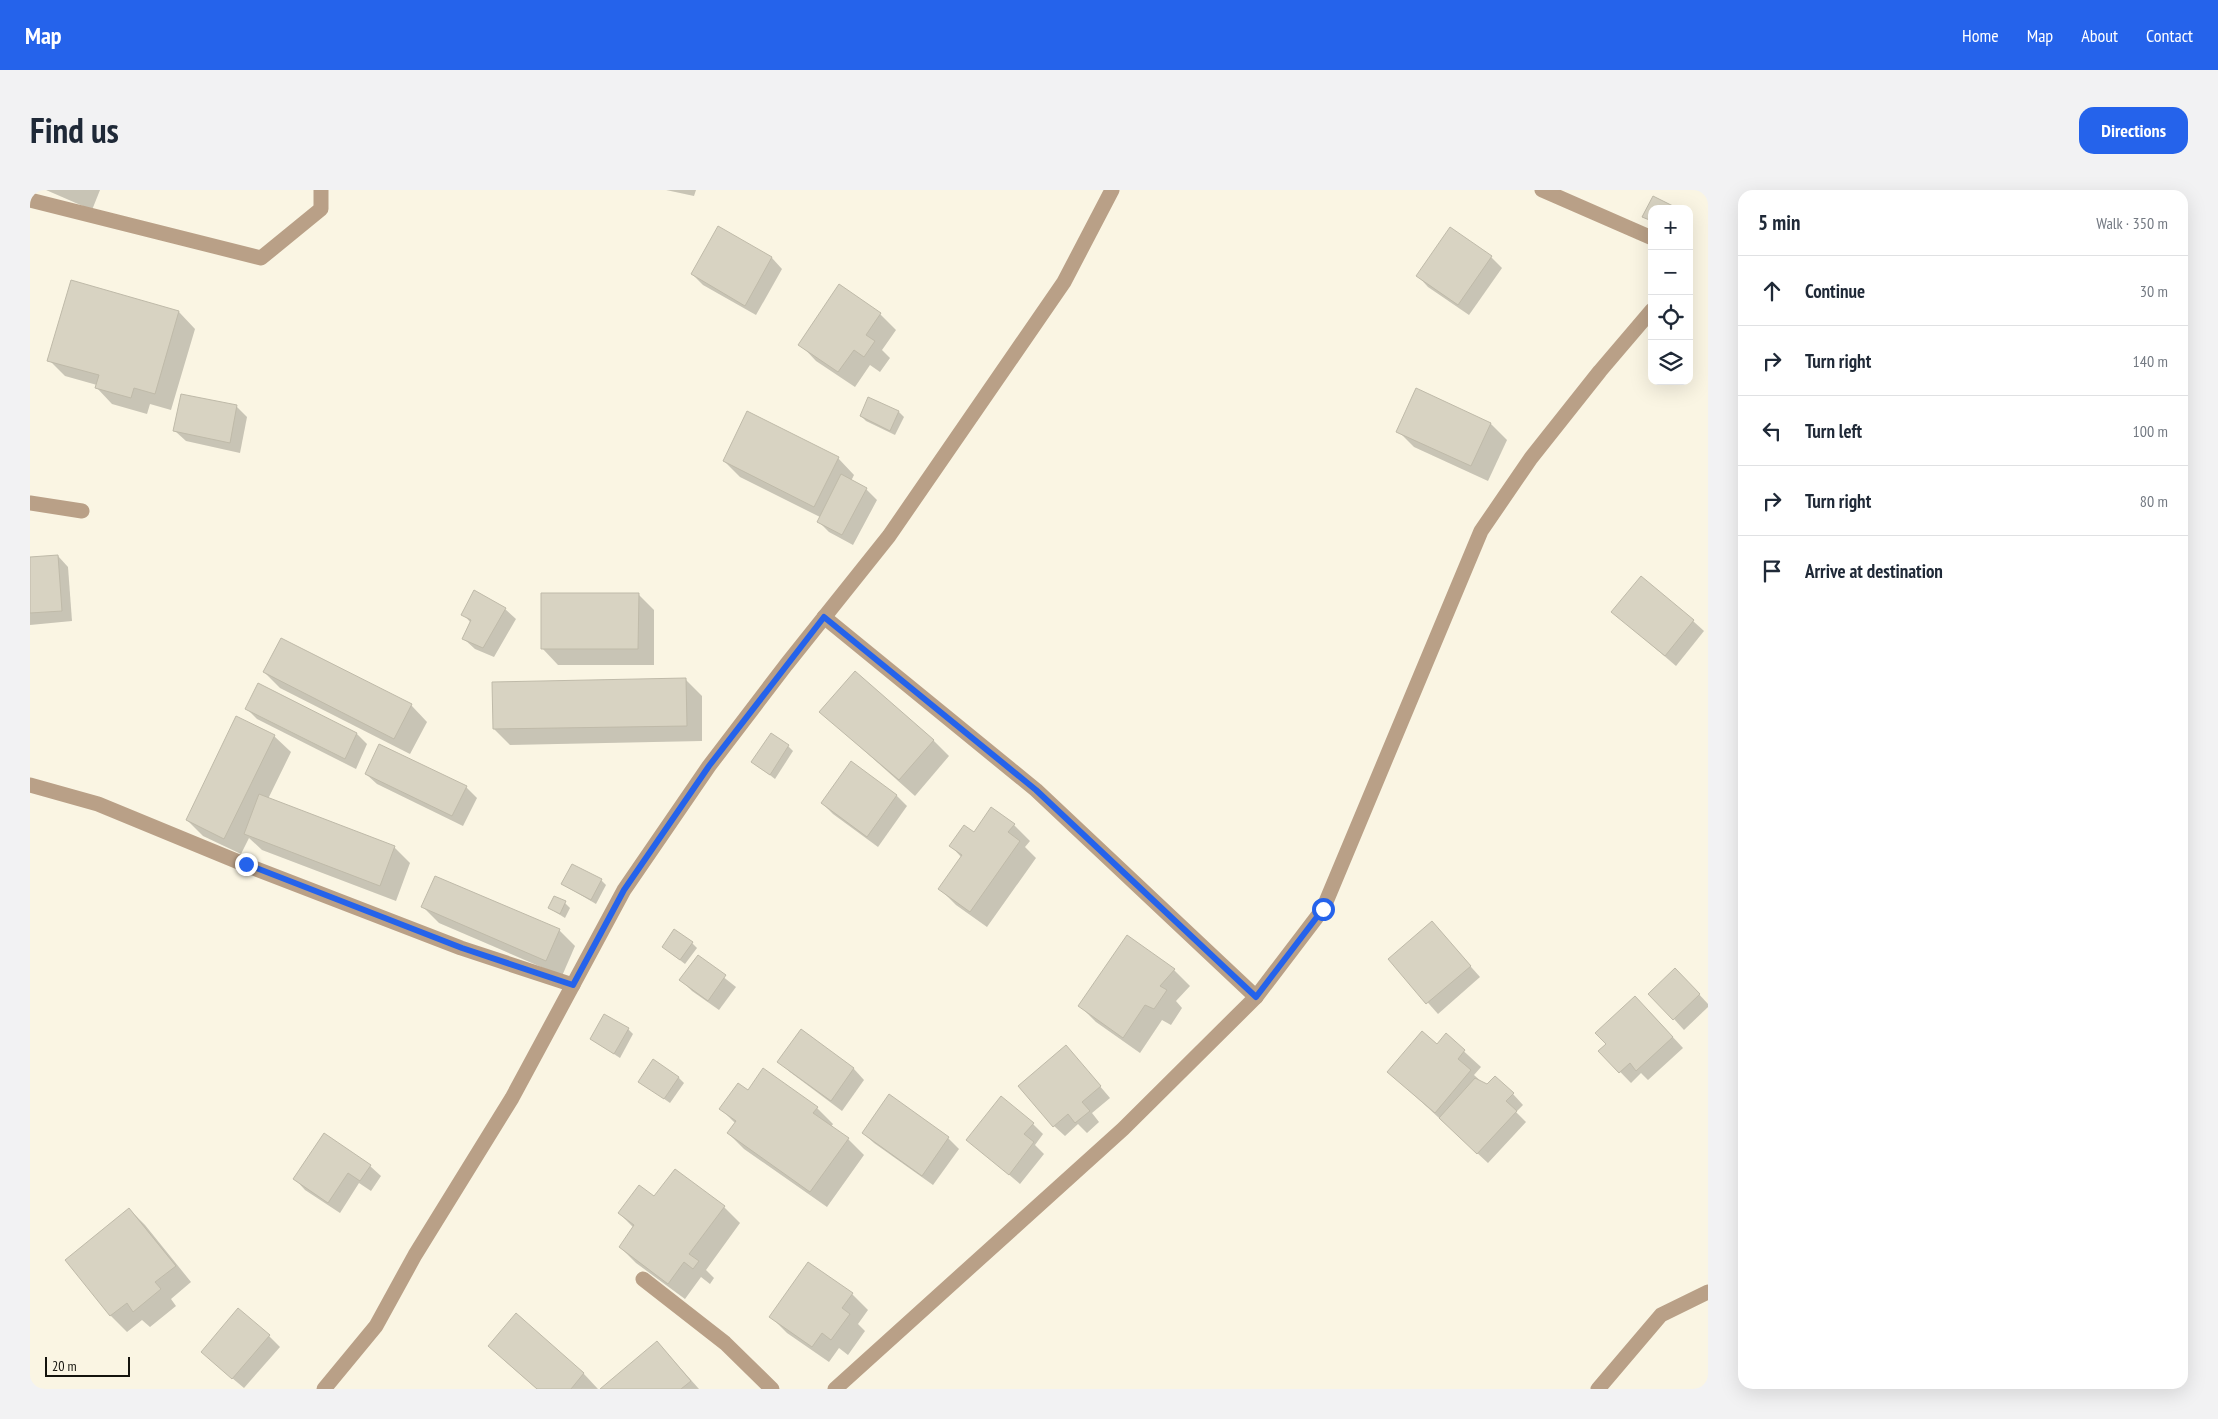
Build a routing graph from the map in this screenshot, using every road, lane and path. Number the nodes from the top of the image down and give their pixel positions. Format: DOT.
graph roads {
  1 [pos="321,190"];
  2 [pos="1112,190"];
  3 [pos="1542,190"];
  4 [pos="30,200"];
  5 [pos="1648,236"];
  6 [pos="1648,315"];
  7 [pos="30,503"];
  8 [pos="82,511"];
  9 [pos="824,617"];
  10 [pos="30,785"];
  11 [pos="573,985"];
  12 [pos="1256,997"];
  13 [pos="643,1279"];
  14 [pos="1708,1292"];
  15 [pos="324,1389"];
  16 [pos="772,1389"];
  17 [pos="835,1389"];
  18 [pos="1598,1389"];
  1 -- 4 [label="street"];
  2 -- 9 [label="street"];
  3 -- 5 [label="street"];
  6 -- 12 [label="street"];
  7 -- 8 [label="street"];
  9 -- 11 [label="street"];
  9 -- 12 [label="street"];
  10 -- 11 [label="street"];
  11 -- 15 [label="street"];
  12 -- 17 [label="street"];
  13 -- 16 [label="street"];
  14 -- 18 [label="street"];
}
